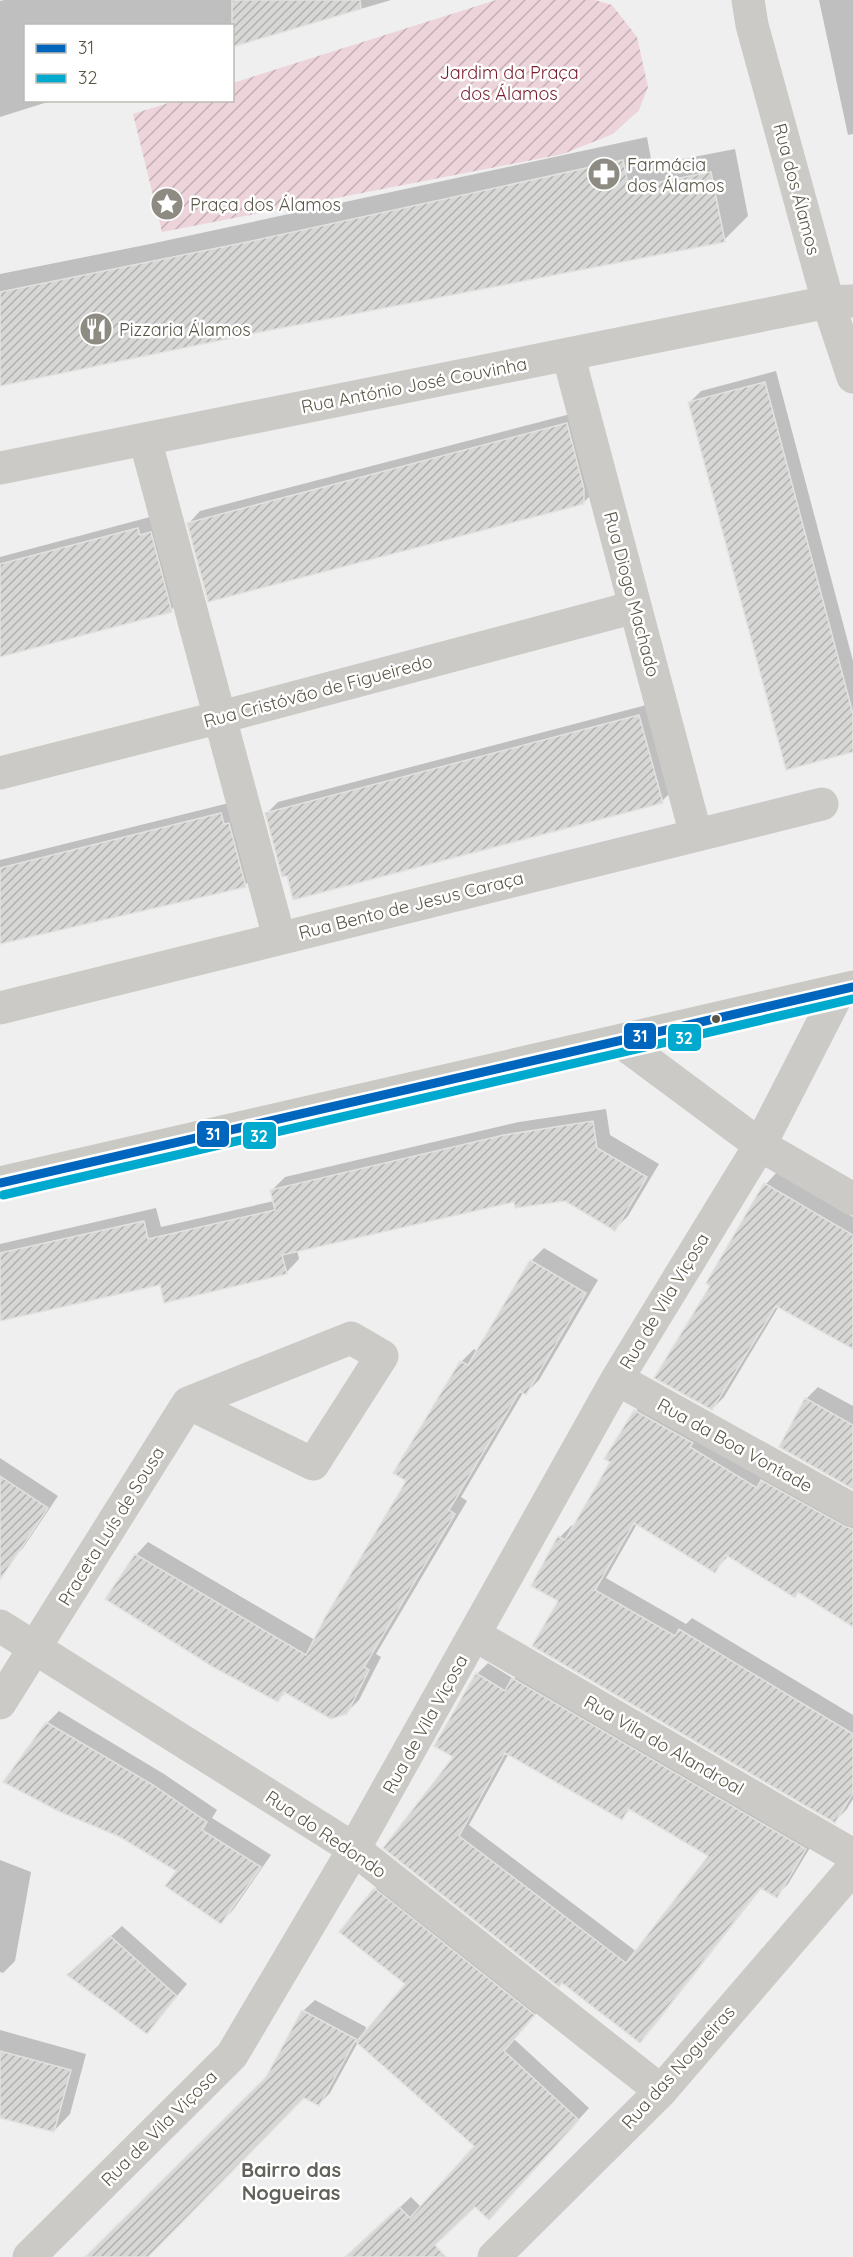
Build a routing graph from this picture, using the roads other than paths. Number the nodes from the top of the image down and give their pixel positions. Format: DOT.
graph roads {
  1 [pos="748,0"];
  2 [pos="840,302"];
  3 [pos="568,354"];
  4 [pos="853,377"];
  5 [pos="145,439"];
  6 [pos="0,468"];
  7 [pos="635,607"];
  8 [pos="221,717"];
  9 [pos="0,773"];
  10 [pos="822,804"];
  11 [pos="696,835"];
  12 [pos="279,937"];
  13 [pos="846,989"];
  14 [pos="0,1008"];
  15 [pos="620,1041"];
  16 [pos="760,1145"];
  17 [pos="0,1183"];
  18 [pos="853,1198"];
  19 [pos="617,1379"];
  20 [pos="188,1403"];
  21 [pos="853,1510"];
  22 [pos="0,1626"];
  23 [pos="475,1635"];
  24 [pos="34,1648"];
  25 [pos="0,1703"];
  26 [pos="354,1849"];
  27 [pos="853,1855"];
  28 [pos="853,1868"];
  29 [pos="661,2091"];
  30 [pos="29,2257"];
  31 [pos="494,2257"];
  1 -- 2 [label="street, Rua dos Álamos"];
  2 -- 3 [label="street, Rua António José Couvinha"];
  2 -- 4 [label="street, Rua dos Álamos"];
  3 -- 5 [label="street, Rua António José Couvinha"];
  3 -- 7 [label="street, Rua Diogo Machado"];
  5 -- 6 [label="street, Rua António José Couvinha"];
  5 -- 8 [label="street"];
  7 -- 8 [label="street, Rua Cristóvão de Figueiredo"];
  7 -- 11 [label="street, Rua Diogo Machado"];
  8 -- 9 [label="street, Rua Cristóvão de Figueiredo"];
  8 -- 12 [label="street"];
  10 -- 11 [label="street, Rua Bento de Jesus Caraça"];
  11 -- 12 [label="street, Rua Bento de Jesus Caraça"];
  12 -- 14 [label="street, Rua Bento de Jesus Caraça"];
  13 -- 15 [label="main road"];
  13 -- 16 [label="street, Rua de Vila Viçosa"];
  15 -- 16 [label="street"];
  15 -- 17 [label="main road"];
  16 -- 18 [label="street"];
  16 -- 19 [label="street, Rua de Vila Viçosa"];
  19 -- 21 [label="street, Rua da Boa Vontade"];
  19 -- 23 [label="street, Rua de Vila Viçosa"];
  20 -- 20 [label="street"];
  20 -- 24 [label="street, Praceta Luís de Sousa"];
  22 -- 24 [label="street, Rua do Redondo"];
  23 -- 26 [label="street, Rua de Vila Viçosa"];
  23 -- 27 [label="street, Rua Vila do Alandroal"];
  24 -- 25 [label="street, Praceta Luís de Sousa"];
  24 -- 26 [label="street, Rua do Redondo"];
  26 -- 29 [label="street, Rua do Redondo"];
  26 -- 30 [label="street, Rua de Vila Viçosa"];
  28 -- 29 [label="street, Rua das Nogueiras"];
  29 -- 31 [label="street, Rua das Nogueiras"];
}
